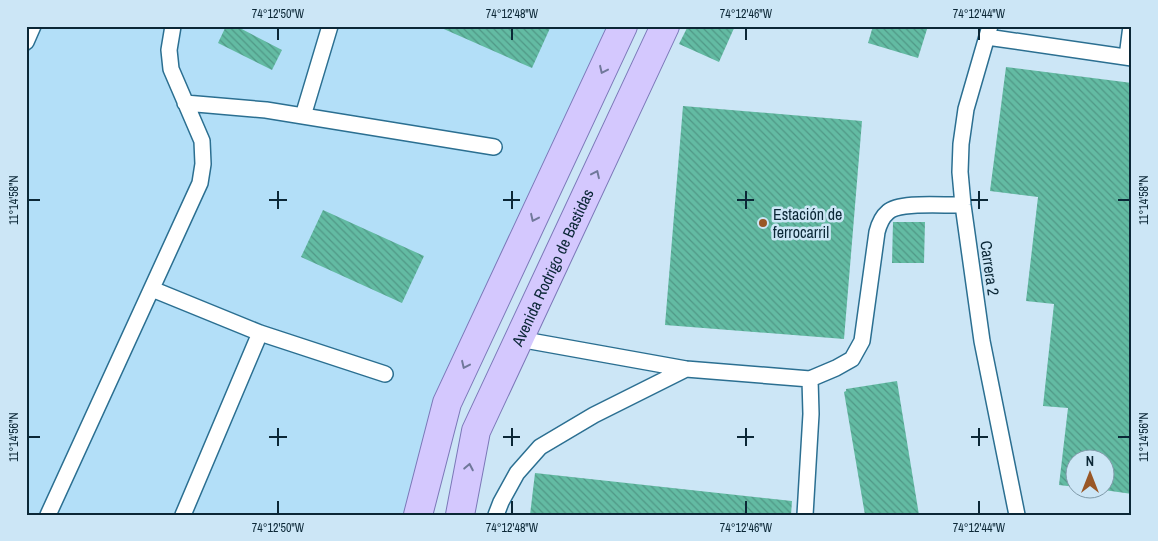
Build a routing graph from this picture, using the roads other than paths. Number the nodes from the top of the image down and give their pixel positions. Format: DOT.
graph roads {
  1 [pos="33,26"];
  2 [pos="173,26"];
  3 [pos="330,26"];
  4 [pos="623,26"];
  5 [pos="665,26"];
  6 [pos="1131,26"];
  7 [pos="988,32"];
  8 [pos="26,42"];
  9 [pos="1130,57"];
  10 [pos="185,103"];
  11 [pos="304,116"];
  12 [pos="494,147"];
  13 [pos="963,205"];
  14 [pos="152,289"];
  15 [pos="260,333"];
  16 [pos="519,339"];
  17 [pos="686,369"];
  18 [pos="385,374"];
  19 [pos="810,378"];
  20 [pos="48,515"];
  21 [pos="183,515"];
  22 [pos="418,515"];
  23 [pos="460,515"];
  24 [pos="496,515"];
  25 [pos="805,515"];
  26 [pos="1017,515"];
  1 -- 8 [label="lane"];
  2 -- 10 [label="lane"];
  3 -- 11 [label="lane"];
  4 -- 22 [label="main road, one-way"];
  16 -- 5 [label="main road, Avenida Rodrigo de Bastidas, one-way"];
  6 -- 9 [label="lane"];
  7 -- 9 [label="lane"];
  7 -- 13 [label="lane, Carrera 2"];
  10 -- 11 [label="lane"];
  10 -- 14 [label="lane"];
  11 -- 12 [label="lane"];
  13 -- 19 [label="lane"];
  13 -- 26 [label="lane, Carrera 2"];
  14 -- 15 [label="lane"];
  14 -- 20 [label="lane"];
  15 -- 18 [label="lane"];
  15 -- 21 [label="lane"];
  16 -- 17 [label="lane"];
  23 -- 16 [label="main road, Avenida Rodrigo de Bastidas, one-way"];
  17 -- 19 [label="lane"];
  17 -- 24 [label="lane"];
  19 -- 25 [label="lane"];
}
